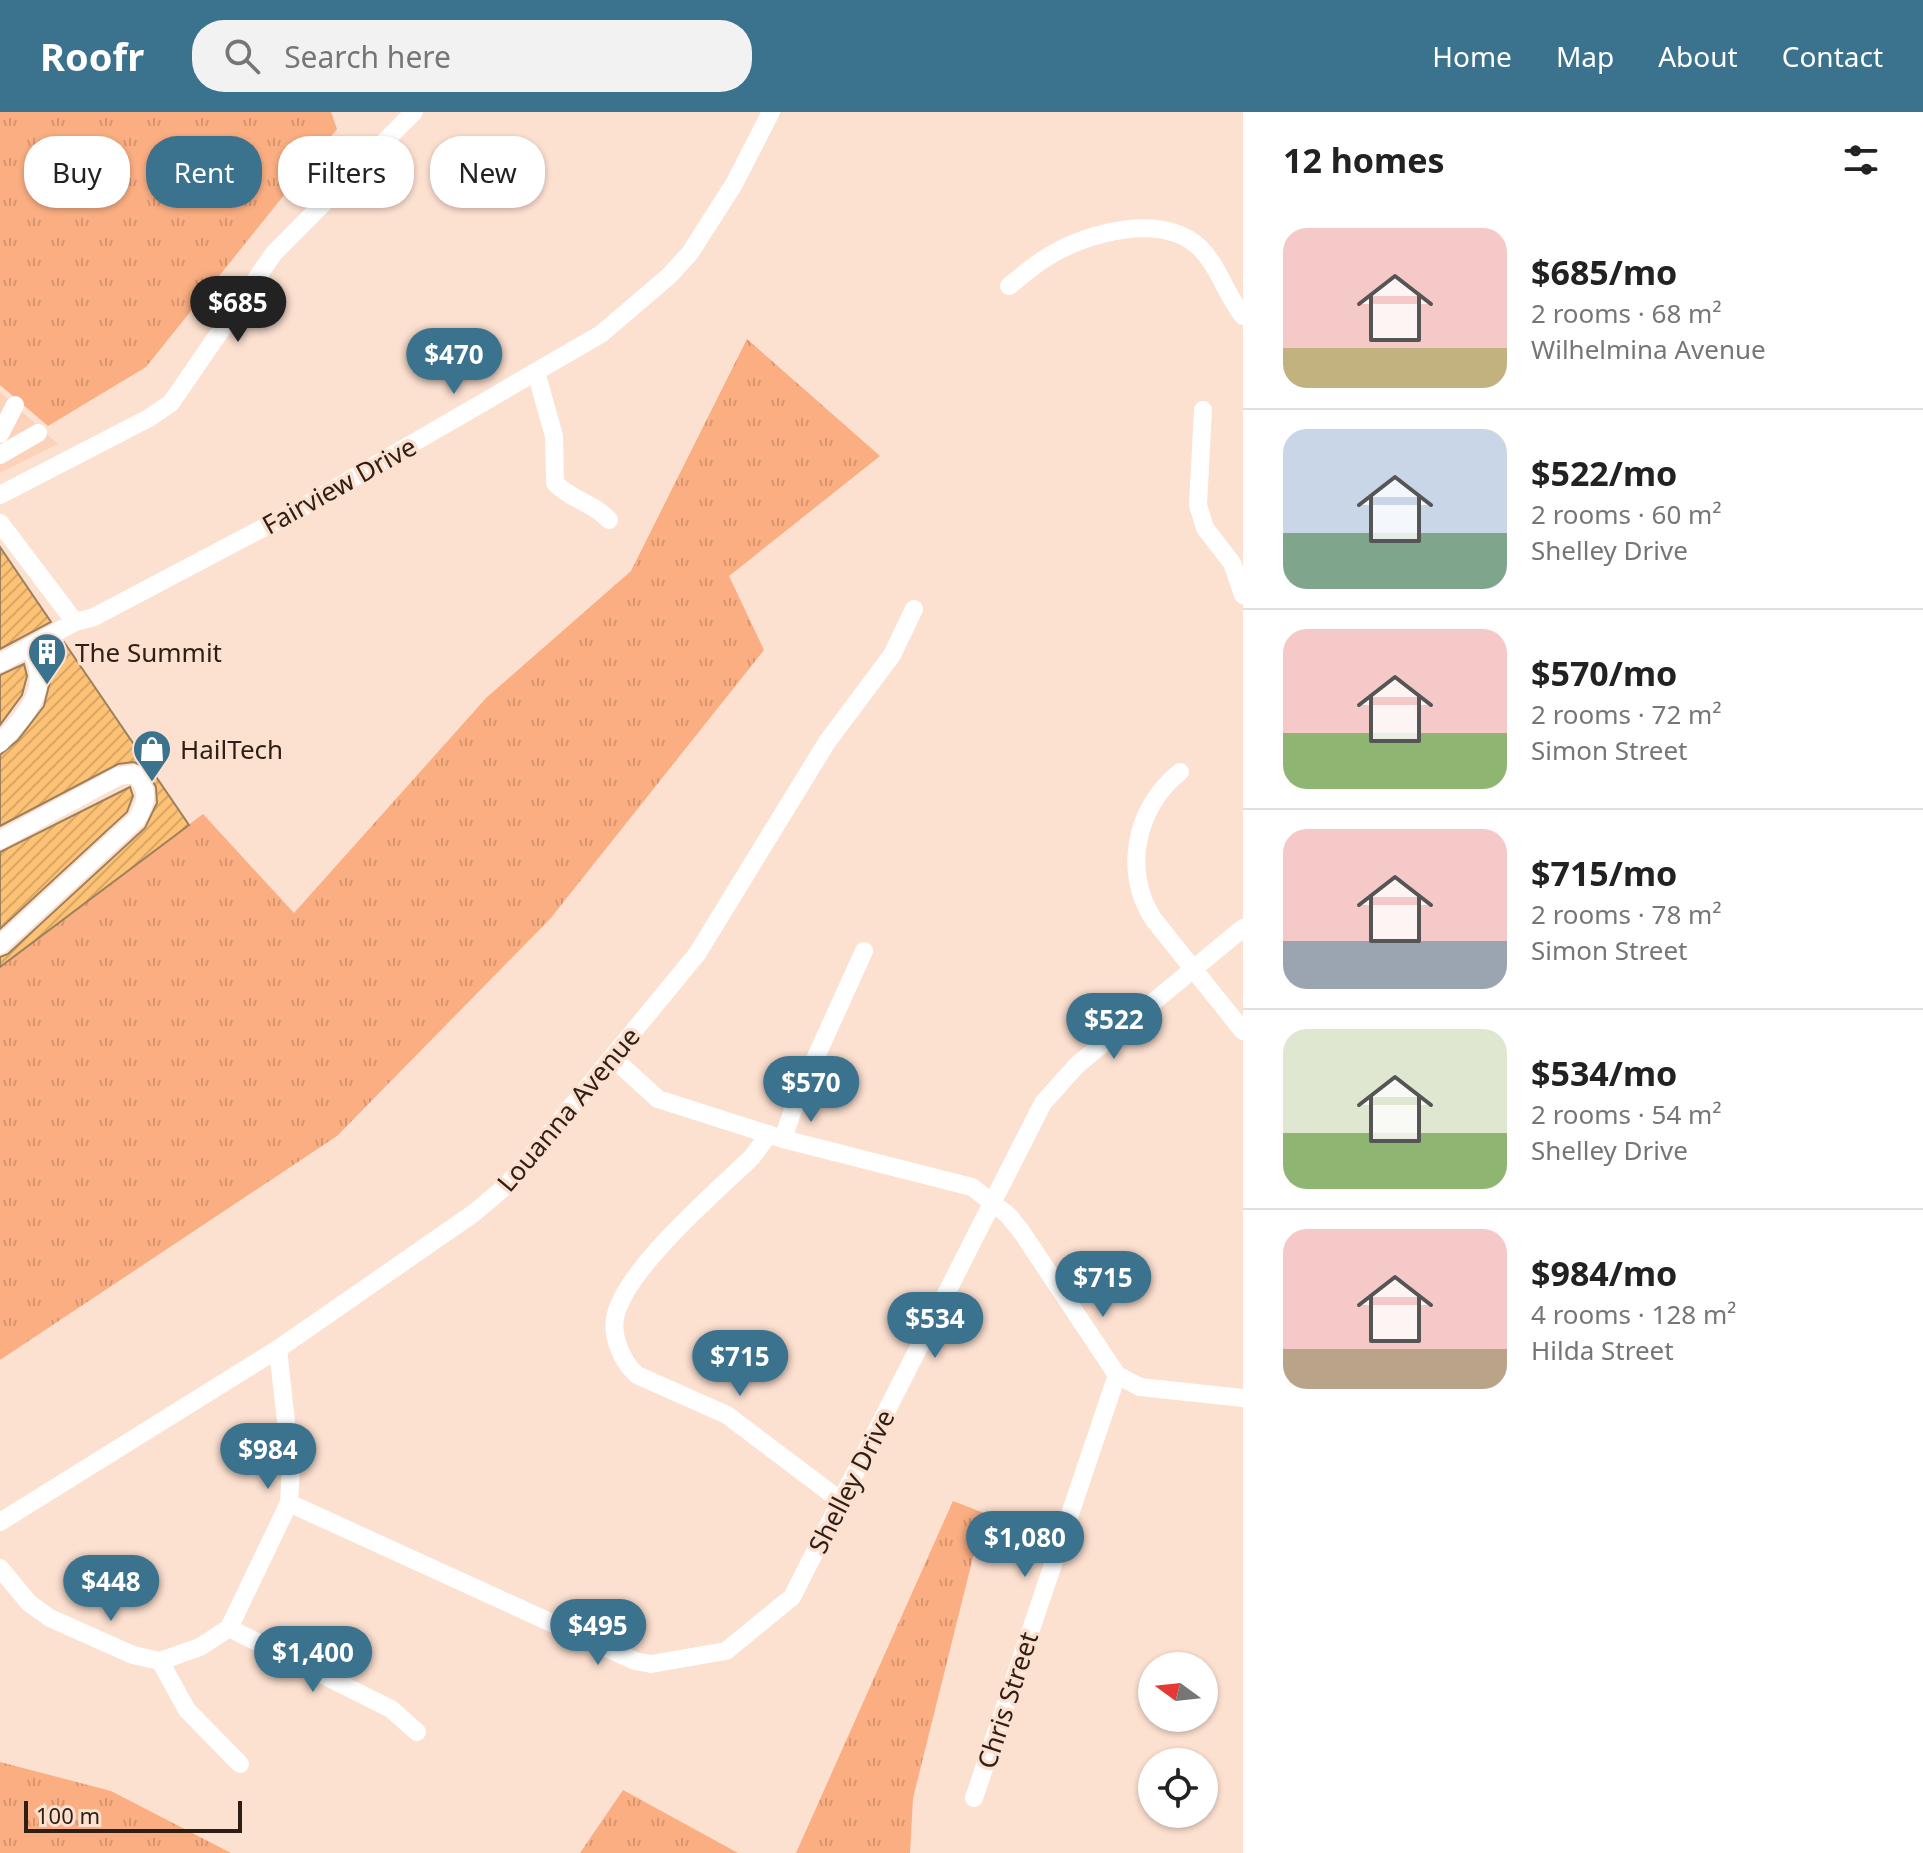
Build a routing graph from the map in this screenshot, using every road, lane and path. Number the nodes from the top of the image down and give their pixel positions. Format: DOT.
graph roads {
  1 [pos="414,112"];
  2 [pos="771,112"];
  3 [pos="1009,286"];
  4 [pos="1243,316"];
  5 [pos="536,372"];
  6 [pos="15,405"];
  7 [pos="1203,410"];
  8 [pos="38,433"];
  9 [pos="0,434"];
  10 [pos="0,455"];
  11 [pos="0,495"];
  12 [pos="609,520"];
  13 [pos="0,523"];
  14 [pos="1243,595"];
  15 [pos="914,609"];
  16 [pos="75,622"];
  17 [pos="30,649"];
  18 [pos="0,663"];
  19 [pos="0,743"];
  20 [pos="1180,772"];
  21 [pos="0,840"];
  22 [pos="1243,928"];
  23 [pos="0,945"];
  24 [pos="864,951"];
  25 [pos="1194,969"];
  26 [pos="1243,1031"];
  27 [pos="613,1058"];
  28 [pos="776,1137"];
  29 [pos="992,1201"];
  30 [pos="278,1349"];
  31 [pos="1117,1375"];
  32 [pos="1243,1398"];
  33 [pos="841,1501"];
  34 [pos="289,1503"];
  35 [pos="0,1522"];
  36 [pos="0,1568"];
  37 [pos="229,1628"];
  38 [pos="160,1661"];
  39 [pos="417,1732"];
  40 [pos="240,1764"];
  41 [pos="974,1798"];
  1 -- 11 [label="street"];
  2 -- 5 [label="street, Fairview Drive"];
  3 -- 4 [label="street"];
  5 -- 12 [label="street"];
  5 -- 16 [label="street, Fairview Drive"];
  6 -- 9 [label="street"];
  7 -- 14 [label="street"];
  8 -- 10 [label="street"];
  13 -- 16 [label="street"];
  15 -- 27 [label="street, Louanna Avenue"];
  16 -- 17 [label="street, Fairview Drive"];
  17 -- 18 [label="street, Fairview Drive"];
  17 -- 19 [label="street"];
  20 -- 25 [label="street"];
  21 -- 23 [label="street"];
  22 -- 25 [label="street, Shelley Drive"];
  24 -- 28 [label="street"];
  25 -- 26 [label="street"];
  25 -- 29 [label="street, Shelley Drive"];
  27 -- 28 [label="street"];
  27 -- 30 [label="street, Louanna Avenue"];
  28 -- 29 [label="street"];
  28 -- 33 [label="street"];
  29 -- 31 [label="street"];
  29 -- 33 [label="street, Shelley Drive"];
  30 -- 34 [label="street"];
  30 -- 35 [label="street, Louanna Avenue"];
  31 -- 32 [label="street"];
  31 -- 41 [label="street, Chris Street"];
  33 -- 34 [label="street, Shelley Drive"];
  34 -- 37 [label="street"];
  36 -- 38 [label="street"];
  37 -- 38 [label="street"];
  37 -- 39 [label="street"];
  38 -- 40 [label="street"];
}
